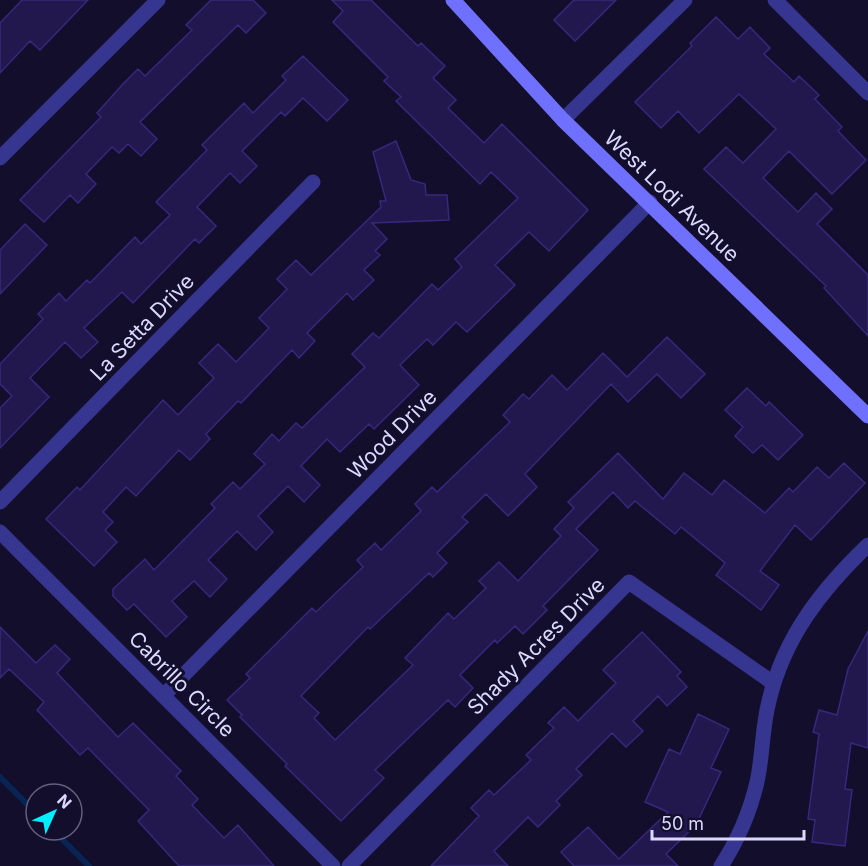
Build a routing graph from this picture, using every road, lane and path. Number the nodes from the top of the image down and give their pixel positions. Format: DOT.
graph roads {
  1 [pos="158,0"];
  2 [pos="453,0"];
  3 [pos="685,0"];
  4 [pos="775,0"];
  5 [pos="868,93"];
  6 [pos="563,120"];
  7 [pos="0,158"];
  8 [pos="313,182"];
  9 [pos="650,202"];
  10 [pos="868,416"];
  11 [pos="0,502"];
  12 [pos="0,532"];
  13 [pos="868,545"];
  14 [pos="774,683"];
  15 [pos="164,695"];
  16 [pos="333,866"];
  17 [pos="349,866"];
  18 [pos="721,866"];
  1 -- 7 [label="street"];
  2 -- 6 [label="main road, West Lodi Avenue"];
  3 -- 6 [label="street"];
  4 -- 5 [label="street"];
  6 -- 9 [label="main road, West Lodi Avenue"];
  8 -- 11 [label="street, La Setta Drive"];
  9 -- 10 [label="main road, West Lodi Avenue"];
  9 -- 15 [label="street, Wood Drive"];
  12 -- 15 [label="street, Cabrillo Circle"];
  13 -- 14 [label="street"];
  14 -- 17 [label="street, Shady Acres Drive"];
  14 -- 18 [label="street"];
  15 -- 16 [label="street, Cabrillo Circle"];
}
